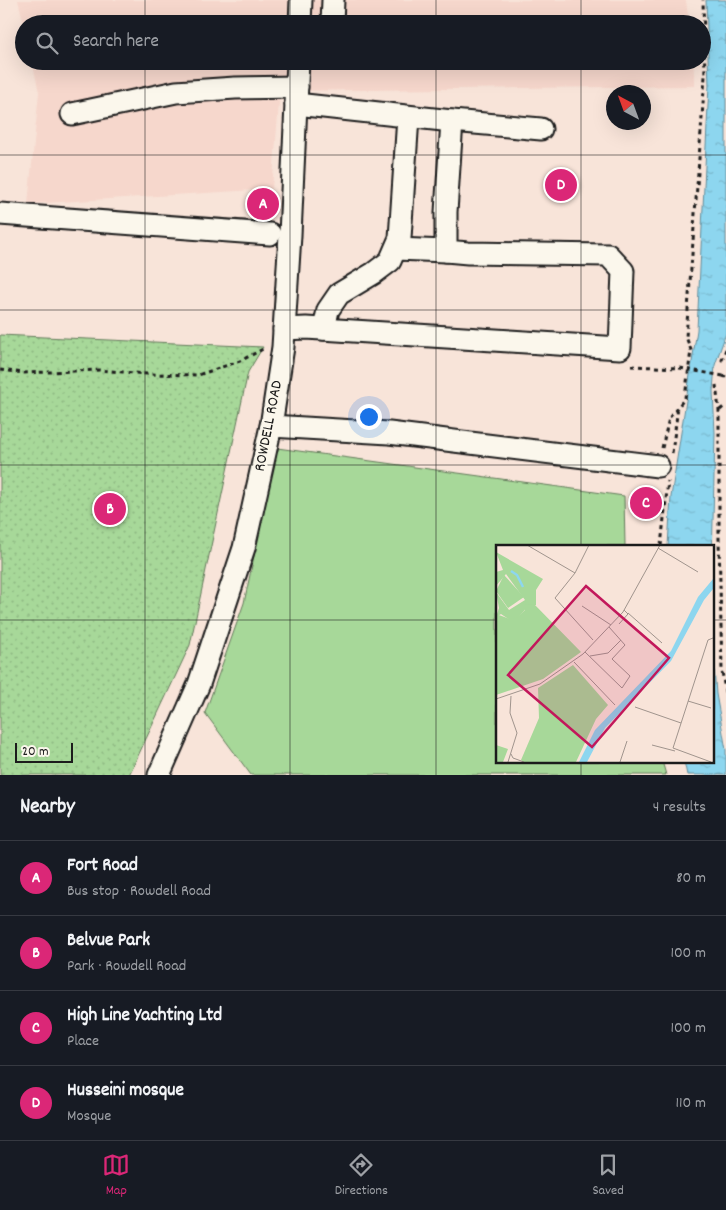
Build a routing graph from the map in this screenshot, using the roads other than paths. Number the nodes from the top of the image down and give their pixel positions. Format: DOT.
graph roads {
  1 [pos="301,0"];
  2 [pos="333,0"];
  3 [pos="300,15"];
  4 [pos="332,15"];
  5 [pos="298,70"];
  6 [pos="297,95"];
  7 [pos="72,114"];
  8 [pos="408,117"];
  9 [pos="452,121"];
  10 [pos="541,129"];
  11 [pos="0,214"];
  12 [pos="270,234"];
  13 [pos="396,249"];
  14 [pos="446,252"];
  15 [pos="284,329"];
  16 [pos="324,329"];
  17 [pos="271,426"];
  18 [pos="658,466"];
  19 [pos="159,775"];
  1 -- 3 [label="street"];
  2 -- 4 [label="street"];
  5 -- 6 [label="street, ROWDELL ROAD"];
  6 -- 7 [label="street"];
  6 -- 8 [label="street"];
  6 -- 15 [label="street, ROWDELL ROAD"];
  8 -- 9 [label="street"];
  8 -- 13 [label="street"];
  9 -- 10 [label="street"];
  9 -- 14 [label="street"];
  11 -- 12 [label="street"];
  13 -- 14 [label="street"];
  13 -- 16 [label="street"];
  14 -- 16 [label="street"];
  15 -- 16 [label="street"];
  15 -- 17 [label="street, ROWDELL ROAD"];
  17 -- 18 [label="street"];
  17 -- 19 [label="street, ROWDELL ROAD"];
}
